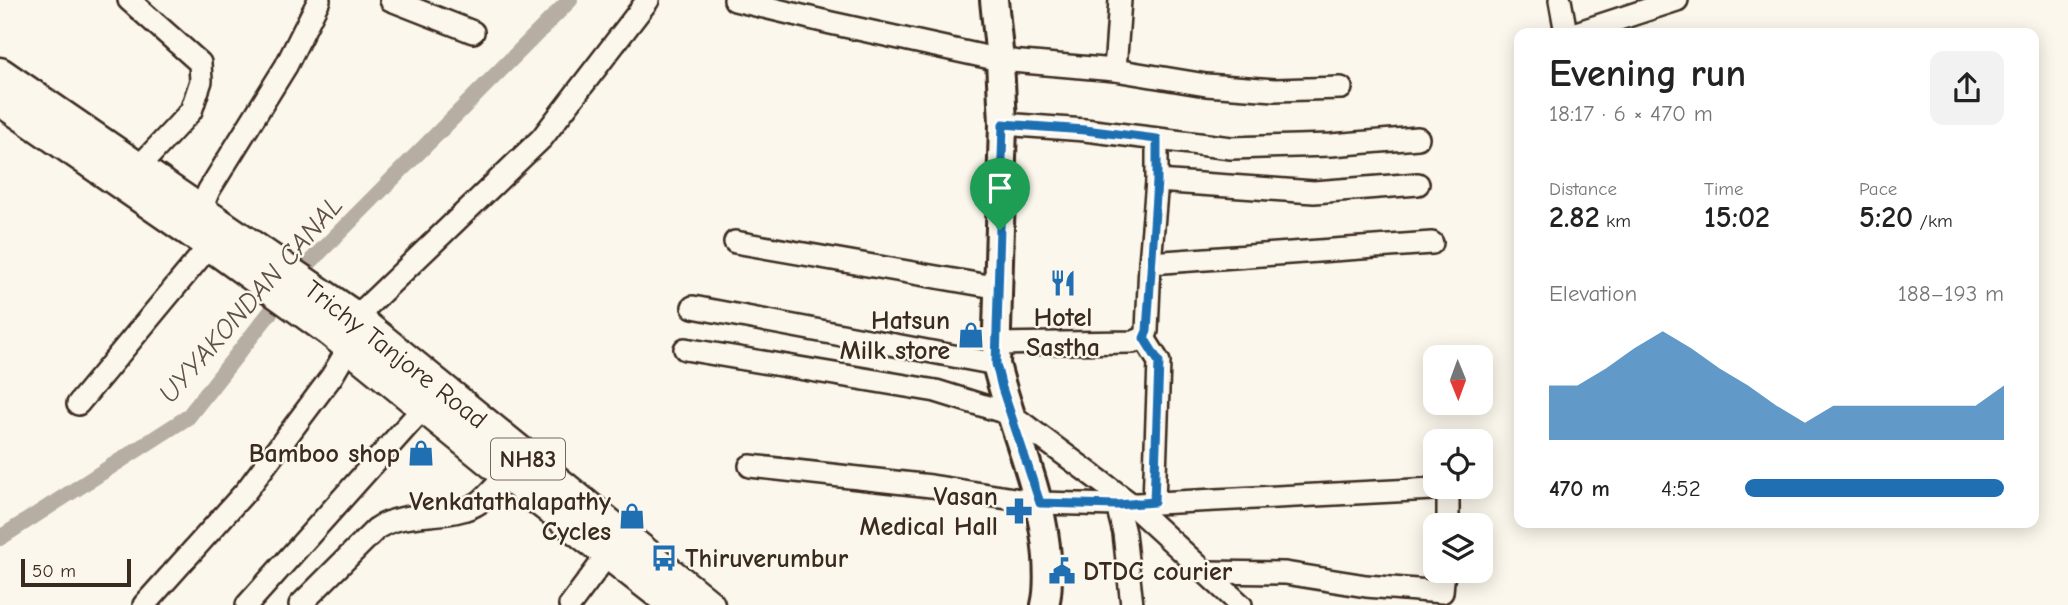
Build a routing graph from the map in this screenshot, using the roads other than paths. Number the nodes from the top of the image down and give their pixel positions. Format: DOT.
graph roads {
  1 [pos="128,0"];
  2 [pos="319,0"];
  3 [pos="391,0"];
  4 [pos="648,0"];
  5 [pos="735,0"];
  6 [pos="995,0"];
  7 [pos="1120,0"];
  8 [pos="1560,0"];
  9 [pos="1677,0"];
  10 [pos="1565,28"];
  11 [pos="1591,28"];
  12 [pos="474,32"];
  13 [pos="1000,60"];
  14 [pos="1115,62"];
  15 [pos="0,74"];
  16 [pos="1341,88"];
  17 [pos="0,100"];
  18 [pos="1003,124"];
  19 [pos="1418,138"];
  20 [pos="1157,139"];
  21 [pos="138,168"];
  22 [pos="1157,181"];
  23 [pos="1418,184"];
  24 [pos="200,211"];
  25 [pos="735,242"];
  26 [pos="1432,243"];
  27 [pos="210,246"];
  28 [pos="1150,263"];
  29 [pos="273,275"];
  30 [pos="1000,288"];
  31 [pos="693,307"];
  32 [pos="346,327"];
  33 [pos="1144,338"];
  34 [pos="685,349"];
  35 [pos="996,354"];
  36 [pos="78,404"];
  37 [pos="425,406"];
  38 [pos="1010,414"];
  39 [pos="750,466"];
  40 [pos="507,475"];
  41 [pos="1154,502"];
  42 [pos="1040,503"];
  43 [pos="1124,505"];
  44 [pos="1445,513"];
  45 [pos="608,554"];
  46 [pos="1205,572"];
  47 [pos="1443,583"];
  48 [pos="144,605"];
  49 [pos="247,605"];
  50 [pos="300,605"];
  51 [pos="570,605"];
  52 [pos="674,605"];
  53 [pos="709,605"];
  54 [pos="1045,605"];
  55 [pos="1132,605"];
  56 [pos="1241,605"];
  1 -- 21 [label="street"];
  2 -- 24 [label="street"];
  3 -- 12 [label="street"];
  4 -- 32 [label="street"];
  5 -- 13 [label="street"];
  6 -- 13 [label="main road"];
  7 -- 14 [label="street"];
  8 -- 10 [label="street"];
  9 -- 11 [label="street"];
  13 -- 14 [label="street"];
  13 -- 18 [label="main road"];
  14 -- 16 [label="street"];
  15 -- 21 [label="highway, Trichy Tanjore Road / NH83"];
  17 -- 27 [label="highway, Trichy Tanjore Road / NH83"];
  18 -- 20 [label="street"];
  18 -- 30 [label="main road"];
  19 -- 20 [label="street"];
  20 -- 22 [label="street"];
  21 -- 24 [label="highway, Trichy Tanjore Road / NH83"];
  22 -- 23 [label="street"];
  22 -- 28 [label="street"];
  24 -- 29 [label="highway, Trichy Tanjore Road / NH83"];
  25 -- 30 [label="street"];
  26 -- 28 [label="street"];
  27 -- 29 [label="highway, Trichy Tanjore Road / NH83"];
  27 -- 36 [label="street"];
  28 -- 33 [label="street"];
  29 -- 32 [label="highway, Trichy Tanjore Road / NH83"];
  30 -- 35 [label="main road"];
  31 -- 35 [label="street"];
  32 -- 37 [label="highway, Trichy Tanjore Road / NH83"];
  32 -- 48 [label="street"];
  32 -- 53 [label="highway, Trichy Tanjore Road / NH83"];
  33 -- 35 [label="street"];
  33 -- 41 [label="street"];
  34 -- 38 [label="street"];
  35 -- 38 [label="main road"];
  37 -- 40 [label="highway, Trichy Tanjore Road / NH83"];
  37 -- 49 [label="street"];
  38 -- 42 [label="main road"];
  38 -- 43 [label="street"];
  39 -- 42 [label="street"];
  40 -- 45 [label="highway, Trichy Tanjore Road / NH83"];
  40 -- 50 [label="street"];
  41 -- 43 [label="street"];
  41 -- 44 [label="street"];
  42 -- 43 [label="street"];
  42 -- 54 [label="main road"];
  43 -- 46 [label="street"];
  43 -- 55 [label="street"];
  45 -- 51 [label="street"];
  45 -- 52 [label="highway, Trichy Tanjore Road / NH83"];
  46 -- 47 [label="street"];
  46 -- 56 [label="street"];
}
